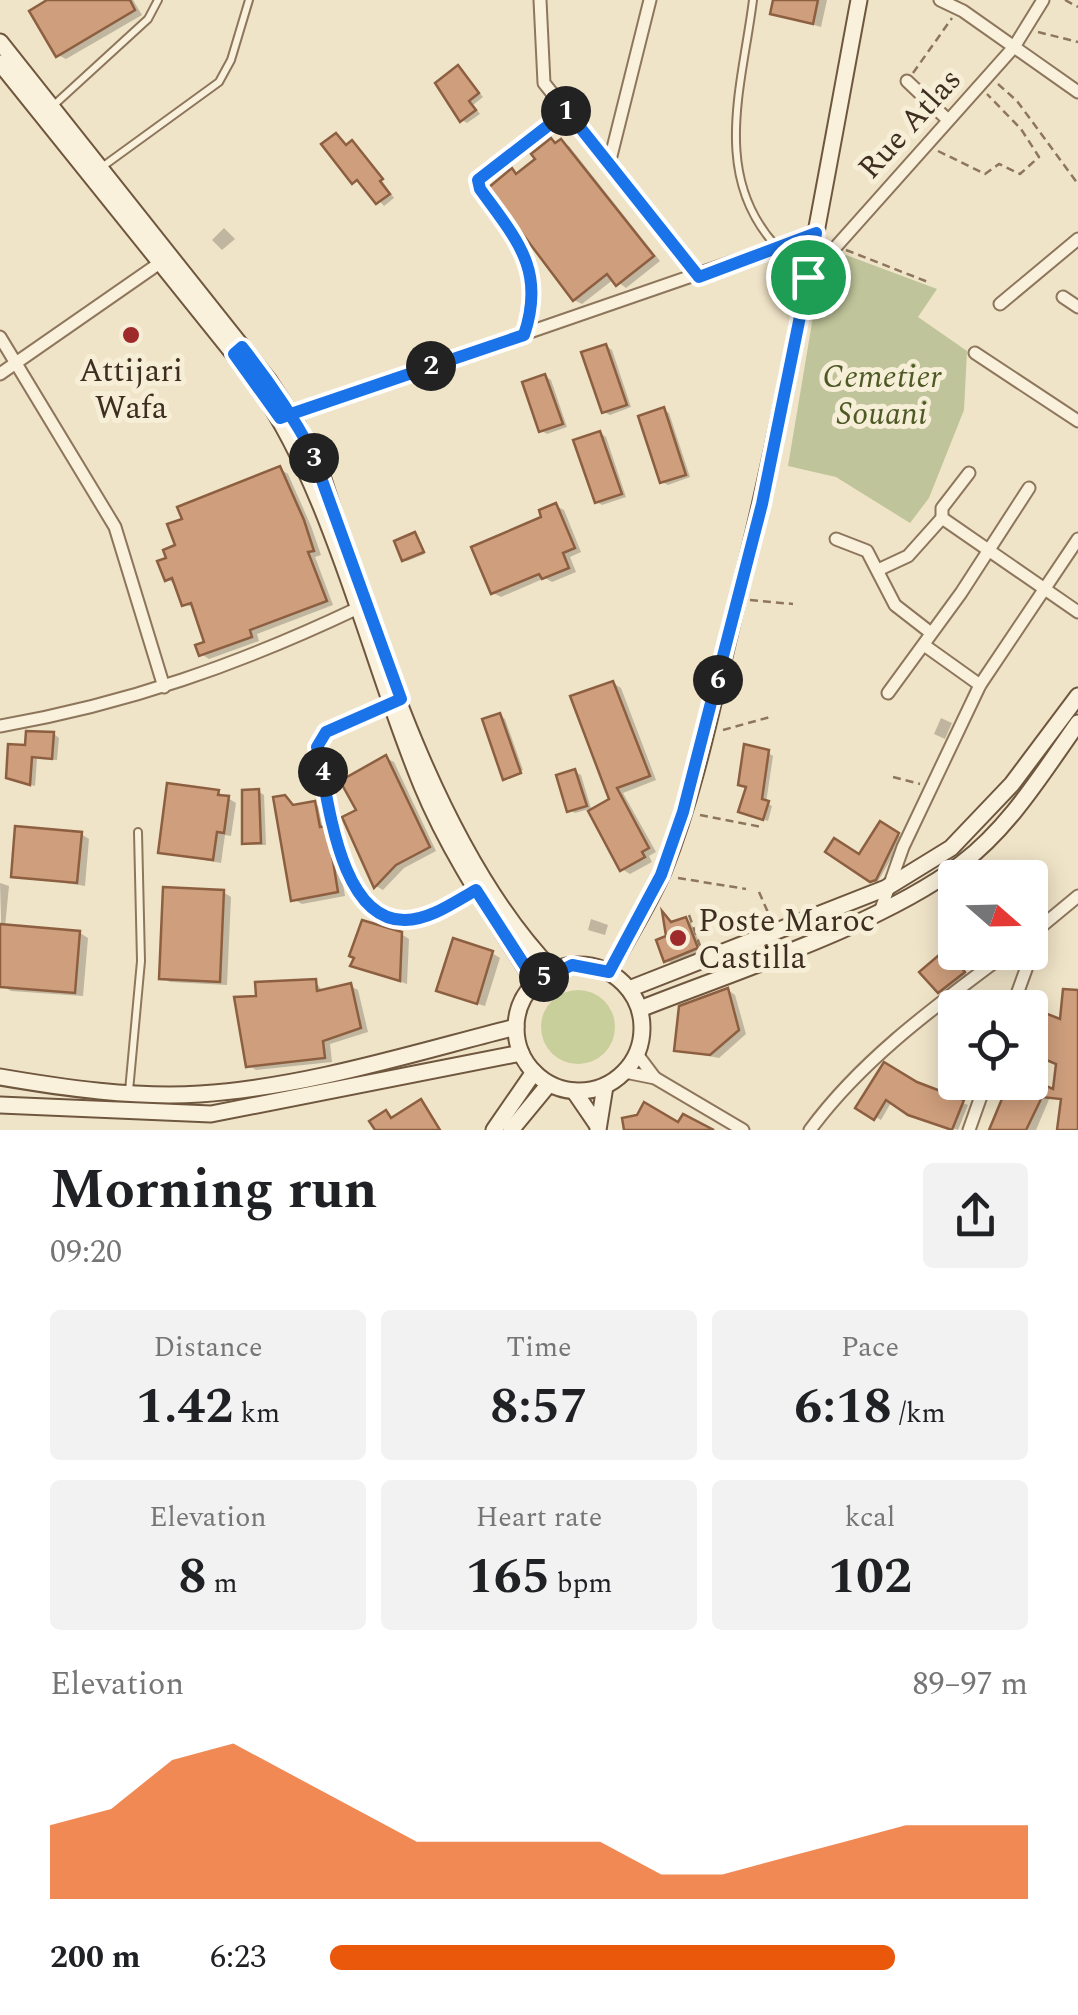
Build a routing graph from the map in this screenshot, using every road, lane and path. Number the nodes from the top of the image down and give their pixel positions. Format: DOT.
graph roads {
  1 [pos="158,0"];
  2 [pos="249,0"];
  3 [pos="540,0"];
  4 [pos="650,0"];
  5 [pos="753,0"];
  6 [pos="859,0"];
  7 [pos="940,0"];
  8 [pos="1043,0"];
  9 [pos="1064,0"];
  10 [pos="1078,7"];
  11 [pos="959,9"];
  12 [pos="1026,31"];
  13 [pos="0,42"];
  14 [pos="1078,42"];
  15 [pos="1014,47"];
  16 [pos="0,64"];
  17 [pos="907,81"];
  18 [pos="997,83"];
  19 [pos="1078,92"];
  20 [pos="988,96"];
  21 [pos="52,106"];
  22 [pos="567,111"];
  23 [pos="948,120"];
  24 [pos="944,154"];
  25 [pos="609,164"];
  26 [pos="102,167"];
  27 [pos="1078,184"];
  28 [pos="816,233"];
  29 [pos="1078,240"];
  30 [pos="836,246"];
  31 [pos="778,248"];
  32 [pos="166,258"];
  33 [pos="699,277"];
  34 [pos="808,277"];
  35 [pos="928,282"];
  36 [pos="1064,298"];
  37 [pos="1000,304"];
  38 [pos="1078,307"];
  39 [pos="524,335"];
  40 [pos="0,337"];
  41 [pos="975,353"];
  42 [pos="18,364"];
  43 [pos="0,374"];
  44 [pos="285,416"];
  45 [pos="1078,421"];
  46 [pos="969,473"];
  47 [pos="1029,488"];
  48 [pos="942,518"];
  49 [pos="836,539"];
  50 [pos="1078,539"];
  51 [pos="989,548"];
  52 [pos="878,570"];
  53 [pos="1045,588"];
  54 [pos="738,599"];
  55 [pos="793,604"];
  56 [pos="356,609"];
  57 [pos="1078,612"];
  58 [pos="368,627"];
  59 [pos="927,639"];
  60 [pos="980,685"];
  61 [pos="164,687"];
  62 [pos="888,693"];
  63 [pos="1078,696"];
  64 [pos="396,701"];
  65 [pos="770,718"];
  66 [pos="1078,723"];
  67 [pos="0,726"];
  68 [pos="703,736"];
  69 [pos="893,776"];
  70 [pos="930,786"];
  71 [pos="683,812"];
  72 [pos="762,827"];
  73 [pos="138,832"];
  74 [pos="661,875"];
  75 [pos="886,888"];
  76 [pos="746,889"];
  77 [pos="476,890"];
  78 [pos="759,892"];
  79 [pos="1078,896"];
  80 [pos="881,909"];
  81 [pos="689,916"];
  82 [pos="1048,921"];
  83 [pos="777,932"];
  84 [pos="706,962"];
  85 [pos="553,970"];
  86 [pos="985,970"];
  87 [pos="609,972"];
  88 [pos="536,983"];
  89 [pos="629,988"];
  90 [pos="640,1010"];
  91 [pos="516,1027"];
  92 [pos="521,1053"];
  93 [pos="637,1054"];
  94 [pos="534,1072"];
  95 [pos="625,1072"];
  96 [pos="0,1077"];
  97 [pos="655,1078"];
  98 [pos="549,1084"];
  99 [pos="605,1086"];
  100 [pos="129,1091"];
  101 [pos="574,1091"];
  102 [pos="979,1100"];
  103 [pos="0,1105"];
  104 [pos="598,1128"];
  105 [pos="494,1130"];
  106 [pos="512,1130"];
  107 [pos="743,1130"];
  108 [pos="810,1130"];
  109 [pos="968,1130"];
  1 -- 21 [label="lane"];
  2 -- 26 [label="lane"];
  3 -- 22 [label="street"];
  4 -- 25 [label="street"];
  5 -- 31 [label="lane"];
  6 -- 28 [label="main road"];
  7 -- 11 [label="street"];
  8 -- 12 [label="street, Rue Atlas"];
  9 -- 10 [label="path"];
  11 -- 15 [label="street"];
  11 -- 17 [label="path"];
  12 -- 14 [label="path"];
  12 -- 15 [label="street, Rue Atlas"];
  13 -- 21 [label="main road"];
  15 -- 19 [label="street"];
  15 -- 23 [label="street, Rue Atlas"];
  16 -- 32 [label="main road"];
  17 -- 23 [label="street"];
  18 -- 27 [label="path"];
  20 -- 24 [label="path"];
  21 -- 26 [label="main road"];
  22 -- 25 [label="street"];
  22 -- 39 [label="lane"];
  23 -- 30 [label="street, Rue Atlas"];
  25 -- 33 [label="street"];
  26 -- 32 [label="main road"];
  28 -- 31 [label="street"];
  28 -- 34 [label="main road"];
  29 -- 37 [label="street"];
  30 -- 34 [label="street, Rue Atlas"];
  30 -- 35 [label="path"];
  31 -- 33 [label="street"];
  32 -- 42 [label="street"];
  32 -- 44 [label="main road"];
  33 -- 39 [label="street"];
  34 -- 54 [label="main road"];
  36 -- 38 [label="street"];
  39 -- 44 [label="street"];
  40 -- 42 [label="street"];
  41 -- 45 [label="street"];
  42 -- 43 [label="street"];
  42 -- 61 [label="street"];
  44 -- 56 [label="main road"];
  44 -- 58 [label="main road"];
  46 -- 48 [label="street"];
  47 -- 51 [label="street"];
  48 -- 51 [label="street"];
  48 -- 52 [label="street"];
  49 -- 52 [label="street"];
  50 -- 53 [label="street"];
  51 -- 53 [label="street"];
  51 -- 59 [label="street"];
  52 -- 59 [label="street"];
  53 -- 57 [label="street"];
  53 -- 60 [label="street"];
  54 -- 55 [label="path"];
  54 -- 68 [label="main road"];
  56 -- 58 [label="main road"];
  56 -- 61 [label="street"];
  58 -- 64 [label="main road"];
  59 -- 60 [label="street"];
  59 -- 62 [label="street"];
  60 -- 70 [label="street"];
  61 -- 67 [label="street"];
  63 -- 75 [label="main road"];
  64 -- 77 [label="main road"];
  64 -- 77 [label="lane"];
  64 -- 85 [label="main road"];
  65 -- 68 [label="path"];
  66 -- 80 [label="main road"];
  68 -- 71 [label="main road"];
  69 -- 70 [label="path"];
  70 -- 75 [label="street"];
  71 -- 72 [label="path"];
  71 -- 74 [label="main road"];
  73 -- 100 [label="lane"];
  74 -- 76 [label="path"];
  74 -- 87 [label="main road"];
  75 -- 80 [label="street"];
  75 -- 83 [label="main road"];
  77 -- 88 [label="main road"];
  78 -- 83 [label="path"];
  79 -- 82 [label="street"];
  80 -- 90 [label="main road"];
  81 -- 84 [label="path"];
  83 -- 84 [label="main road"];
  84 -- 89 [label="main road"];
  85 -- 87 [label="main road"];
  85 -- 88 [label="main road"];
  86 -- 108 [label="street"];
  87 -- 89 [label="main road"];
  88 -- 91 [label="main road"];
  89 -- 90 [label="main road"];
  90 -- 93 [label="main road"];
  91 -- 92 [label="main road"];
  91 -- 100 [label="main road"];
  92 -- 94 [label="main road"];
  92 -- 103 [label="main road"];
  93 -- 95 [label="main road"];
  93 -- 97 [label="street"];
  94 -- 98 [label="main road"];
  94 -- 105 [label="main road"];
  95 -- 97 [label="street"];
  95 -- 99 [label="main road"];
  96 -- 100 [label="main road"];
  97 -- 107 [label="street"];
  98 -- 101 [label="main road"];
  98 -- 106 [label="main road"];
  99 -- 101 [label="main road"];
  99 -- 104 [label="main road"];
  101 -- 104 [label="main road"];
  102 -- 109 [label="street"];
}
